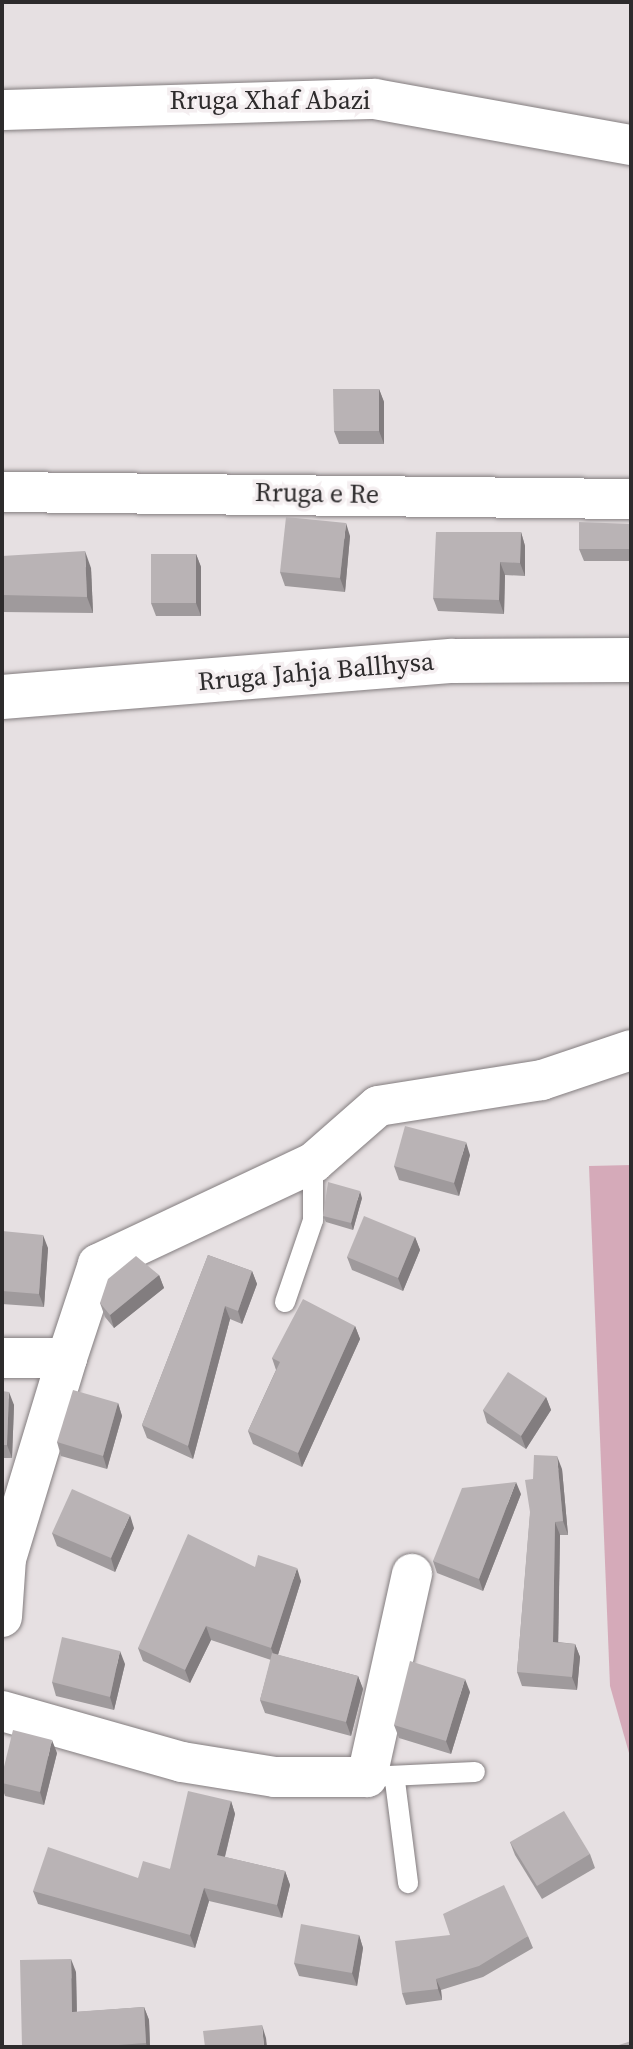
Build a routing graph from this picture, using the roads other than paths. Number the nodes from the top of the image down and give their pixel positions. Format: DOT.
graph roads {
  1 [pos="2,110"];
  2 [pos="631,145"];
  3 [pos="2,492"];
  4 [pos="631,499"];
  5 [pos="631,660"];
  6 [pos="2,697"];
  7 [pos="631,1050"];
  8 [pos="313,1163"];
  9 [pos="285,1302"];
  10 [pos="2,1358"];
  11 [pos="67,1358"];
  12 [pos="412,1574"];
  13 [pos="2,1617"];
  14 [pos="2,1711"];
  15 [pos="475,1772"];
  16 [pos="381,1779"];
  17 [pos="408,1883"];
  1 -- 2 [label="street, Rruga Xhaf Abazi"];
  3 -- 4 [label="street, Rruga e Re"];
  5 -- 6 [label="main road, Rruga Jahja Ballhysa"];
  7 -- 8 [label="street"];
  8 -- 9 [label="lane"];
  8 -- 11 [label="street"];
  10 -- 11 [label="street"];
  11 -- 13 [label="street"];
  12 -- 16 [label="street"];
  14 -- 16 [label="street"];
  15 -- 16 [label="lane"];
  16 -- 17 [label="lane"];
}
